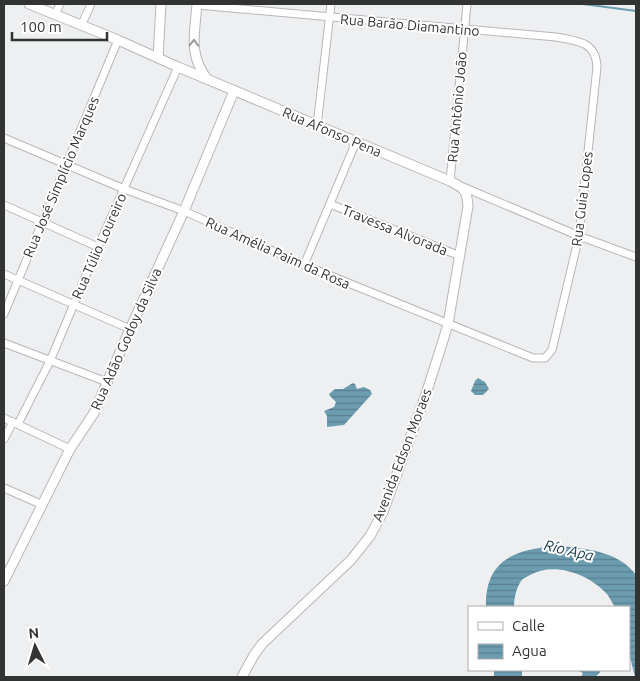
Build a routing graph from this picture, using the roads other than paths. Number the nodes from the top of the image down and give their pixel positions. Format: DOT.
graph roads {
  1 [pos="29,4"];
  2 [pos="60,4"];
  3 [pos="91,4"];
  4 [pos="161,4"];
  5 [pos="197,4"];
  6 [pos="331,4"];
  7 [pos="466,4"];
  8 [pos="55,16"];
  9 [pos="329,17"];
  10 [pos="81,26"];
  11 [pos="464,30"];
  12 [pos="118,40"];
  13 [pos="591,48"];
  14 [pos="158,58"];
  15 [pos="178,67"];
  16 [pos="207,79"];
  17 [pos="234,91"];
  18 [pos="317,126"];
  19 [pos="5,140"];
  20 [pos="356,142"];
  21 [pos="67,165"];
  22 [pos="450,181"];
  23 [pos="463,187"];
  24 [pos="124,189"];
  25 [pos="330,204"];
  26 [pos="4,205"];
  27 [pos="184,211"];
  28 [pos="42,222"];
  29 [pos="579,236"];
  30 [pos="98,247"];
  31 [pos="460,256"];
  32 [pos="636,256"];
  33 [pos="304,265"];
  34 [pos="4,274"];
  35 [pos="18,280"];
  36 [pos="72,304"];
  37 [pos="4,314"];
  38 [pos="448,324"];
  39 [pos="130,329"];
  40 [pos="4,343"];
  41 [pos="552,350"];
  42 [pos="50,361"];
  43 [pos="107,382"];
  44 [pos="4,418"];
  45 [pos="16,423"];
  46 [pos="4,438"];
  47 [pos="70,449"];
  48 [pos="4,488"];
  49 [pos="43,505"];
  50 [pos="5,575"];
  51 [pos="242,677"];
  1 -- 8 [label="street, Rua Afonso Pena"];
  2 -- 8 [label="street"];
  3 -- 10 [label="street"];
  4 -- 14 [label="street"];
  5 -- 9 [label="street, Rua Barão Diamantino"];
  16 -- 5 [label="street, one-way"];
  6 -- 9 [label="street"];
  7 -- 11 [label="street, Rua Antônio João"];
  8 -- 10 [label="street, Rua Afonso Pena"];
  9 -- 11 [label="street, Rua Barão Diamantino"];
  9 -- 18 [label="street"];
  10 -- 12 [label="street, Rua Afonso Pena"];
  11 -- 13 [label="street, Rua Barão Diamantino"];
  11 -- 22 [label="street, Rua Antônio João"];
  12 -- 14 [label="street, Rua Afonso Pena"];
  12 -- 21 [label="street, Rua José Simplício Marques"];
  13 -- 29 [label="street, Rua Guia Lopes"];
  14 -- 15 [label="street, Rua Afonso Pena"];
  15 -- 16 [label="street, Rua Afonso Pena"];
  15 -- 24 [label="street, Rua Túlio Loureiro"];
  16 -- 17 [label="street, Rua Afonso Pena"];
  17 -- 18 [label="street, Rua Afonso Pena"];
  17 -- 27 [label="street, Rua Adão Godoy da Silva"];
  18 -- 20 [label="street, Rua Afonso Pena"];
  19 -- 21 [label="street, Rua Amélia Paim da Rosa"];
  20 -- 22 [label="street, Rua Afonso Pena"];
  20 -- 25 [label="street"];
  21 -- 24 [label="street, Rua Amélia Paim da Rosa"];
  21 -- 28 [label="street, Rua José Simplício Marques"];
  22 -- 23 [label="street, Rua Afonso Pena"];
  23 -- 29 [label="street, Rua Afonso Pena"];
  23 -- 31 [label="street, Avenida Edson Moraes"];
  24 -- 27 [label="street, Rua Amélia Paim da Rosa"];
  24 -- 30 [label="street, Rua Túlio Loureiro"];
  25 -- 31 [label="street, Travessa Alvorada"];
  25 -- 33 [label="street"];
  26 -- 28 [label="street"];
  27 -- 33 [label="street, Rua Amélia Paim da Rosa"];
  27 -- 39 [label="street, Rua Adão Godoy da Silva"];
  28 -- 30 [label="street"];
  28 -- 35 [label="street, Rua José Simplício Marques"];
  29 -- 32 [label="street, Rua Afonso Pena"];
  29 -- 41 [label="street, Rua Guia Lopes"];
  30 -- 36 [label="street, Rua Túlio Loureiro"];
  31 -- 38 [label="street, Avenida Edson Moraes"];
  33 -- 38 [label="street, Rua Amélia Paim da Rosa"];
  34 -- 35 [label="street"];
  35 -- 36 [label="street"];
  35 -- 37 [label="street, Rua José Simplício Marques"];
  36 -- 39 [label="street"];
  36 -- 42 [label="street, Rua Túlio Loureiro"];
  38 -- 41 [label="street, Rua Amélia Paim da Rosa"];
  38 -- 51 [label="street, Avenida Edson Moraes"];
  39 -- 43 [label="street, Rua Adão Godoy da Silva"];
  40 -- 42 [label="street"];
  42 -- 43 [label="street"];
  42 -- 45 [label="street, Rua Túlio Loureiro"];
  43 -- 47 [label="street, Rua Adão Godoy da Silva"];
  44 -- 45 [label="street"];
  45 -- 46 [label="street, Rua Túlio Loureiro"];
  45 -- 47 [label="street"];
  47 -- 49 [label="street, Rua Adão Godoy da Silva"];
  48 -- 49 [label="street"];
  49 -- 50 [label="street, Rua Adão Godoy da Silva"];
}
